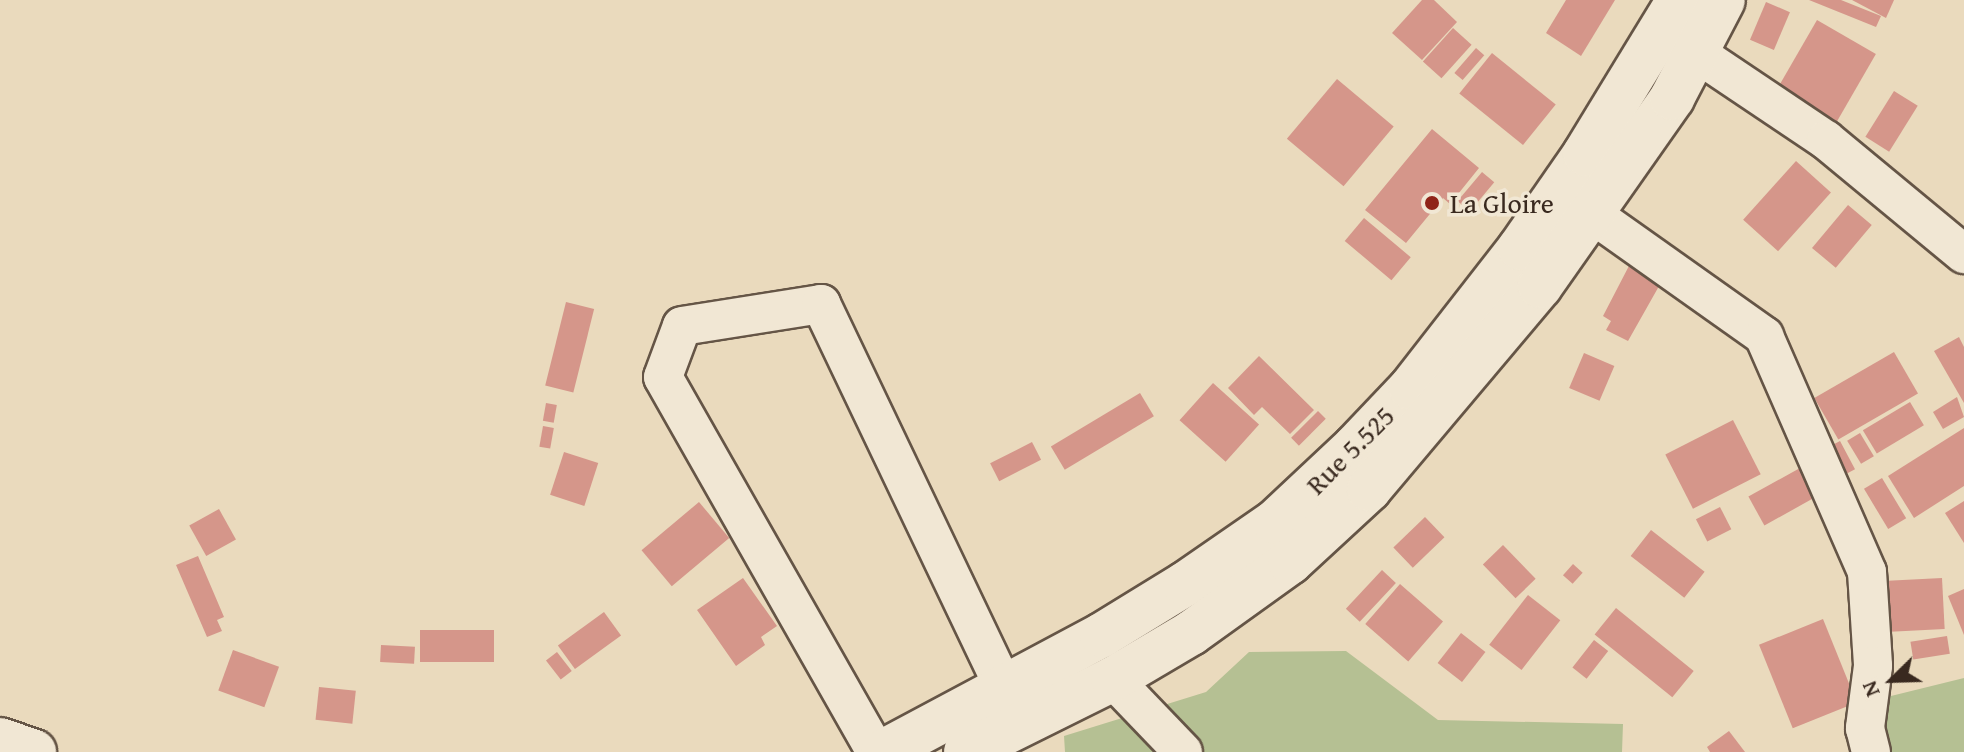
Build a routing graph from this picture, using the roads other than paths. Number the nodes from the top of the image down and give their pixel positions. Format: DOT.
graph roads {
  1 [pos="1679,0"];
  2 [pos="1723,0"];
  3 [pos="1698,54"];
  4 [pos="1592,214"];
  5 [pos="1964,254"];
  6 [pos="1113,679"];
  7 [pos="1004,688"];
  8 [pos="0,740"];
  9 [pos="34,752"];
  10 [pos="876,752"];
  11 [pos="883,752"];
  12 [pos="966,752"];
  13 [pos="1183,752"];
  14 [pos="1871,752"];
  1 -- 7 [label="street, Rue 5.525"];
  2 -- 3 [label="street, Rue 5.525"];
  3 -- 4 [label="street, Rue 5.525"];
  3 -- 5 [label="street"];
  4 -- 6 [label="street, Rue 5.525"];
  4 -- 14 [label="street"];
  6 -- 12 [label="street, Rue 5.525"];
  6 -- 13 [label="street"];
  7 -- 10 [label="street"];
  7 -- 11 [label="street, Rue 5.525"];
  8 -- 9 [label="street"];
}
